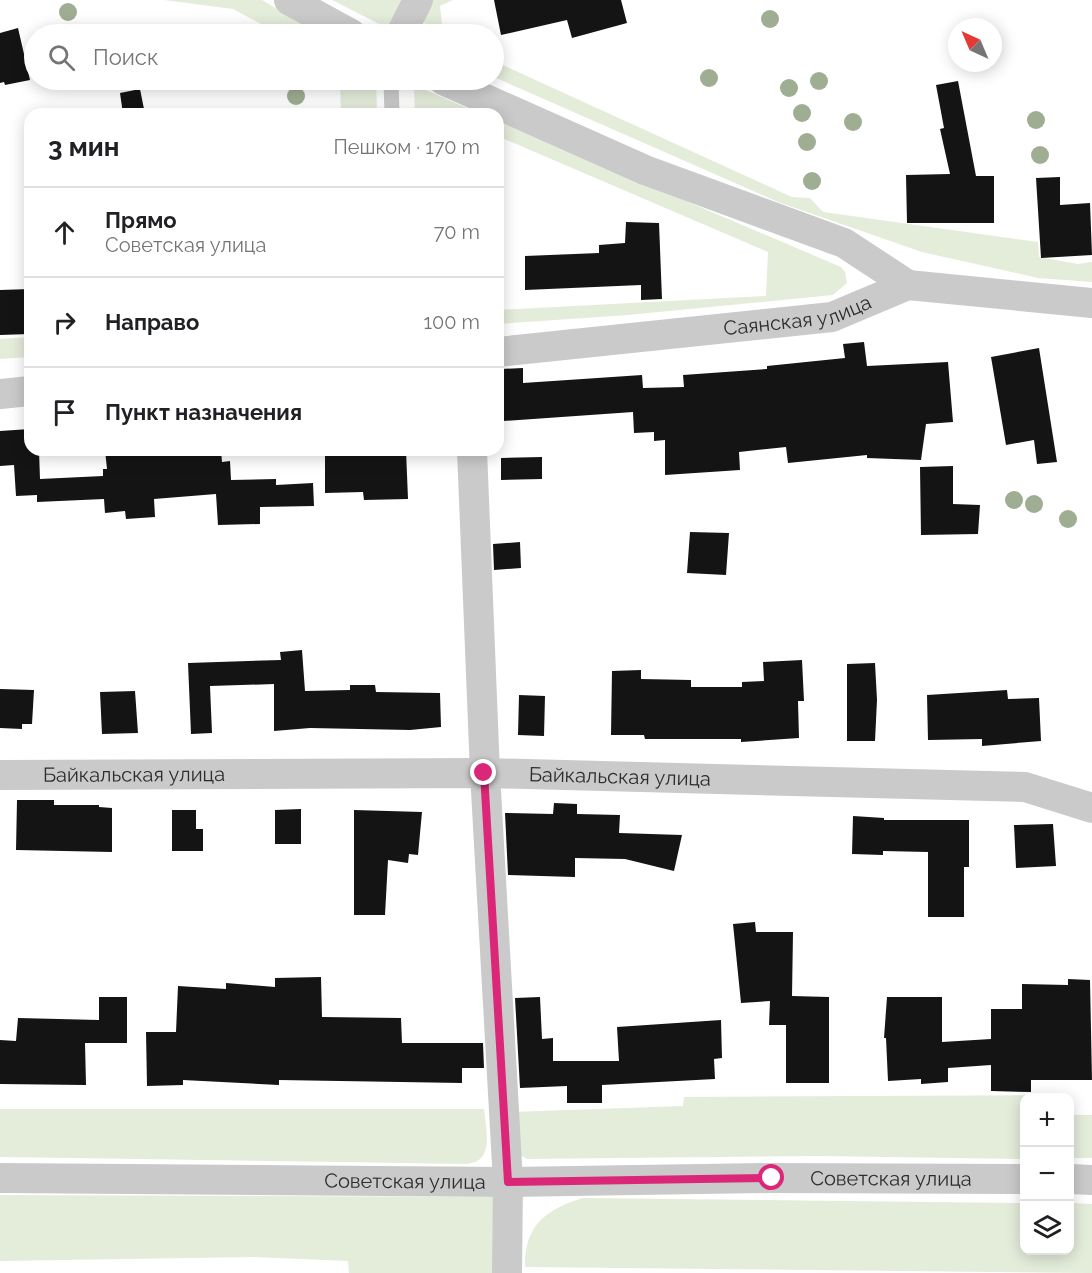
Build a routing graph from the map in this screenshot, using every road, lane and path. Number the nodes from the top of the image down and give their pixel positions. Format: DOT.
graph roads {
  1 [pos="289,0"];
  2 [pos="418,0"];
  3 [pos="333,24"];
  4 [pos="406,24"];
  5 [pos="391,90"];
  6 [pos="465,90"];
  7 [pos="392,108"];
  8 [pos="908,285"];
  9 [pos="1092,303"];
  10 [pos="504,351"];
  11 [pos="24,392"];
  12 [pos="0,394"];
  13 [pos="472,456"];
  14 [pos="484,773"];
  15 [pos="0,775"];
  16 [pos="1092,808"];
  17 [pos="0,1178"];
  18 [pos="1020,1179"];
  19 [pos="1074,1179"];
  20 [pos="1092,1180"];
  21 [pos="508,1182"];
  22 [pos="507,1273"];
  1 -- 3 [label="street"];
  2 -- 4 [label="street"];
  5 -- 7 [label="lane"];
  6 -- 8 [label="street"];
  8 -- 9 [label="street, Саянская улица"];
  8 -- 10 [label="street, Саянская улица"];
  11 -- 12 [label="street"];
  13 -- 14 [label="street"];
  14 -- 15 [label="street, Байкальская улица"];
  14 -- 16 [label="street, Байкальская улица"];
  14 -- 21 [label="street"];
  17 -- 21 [label="street, Советская улица"];
  18 -- 21 [label="street, Советская улица"];
  19 -- 20 [label="street"];
  21 -- 22 [label="street"];
}
